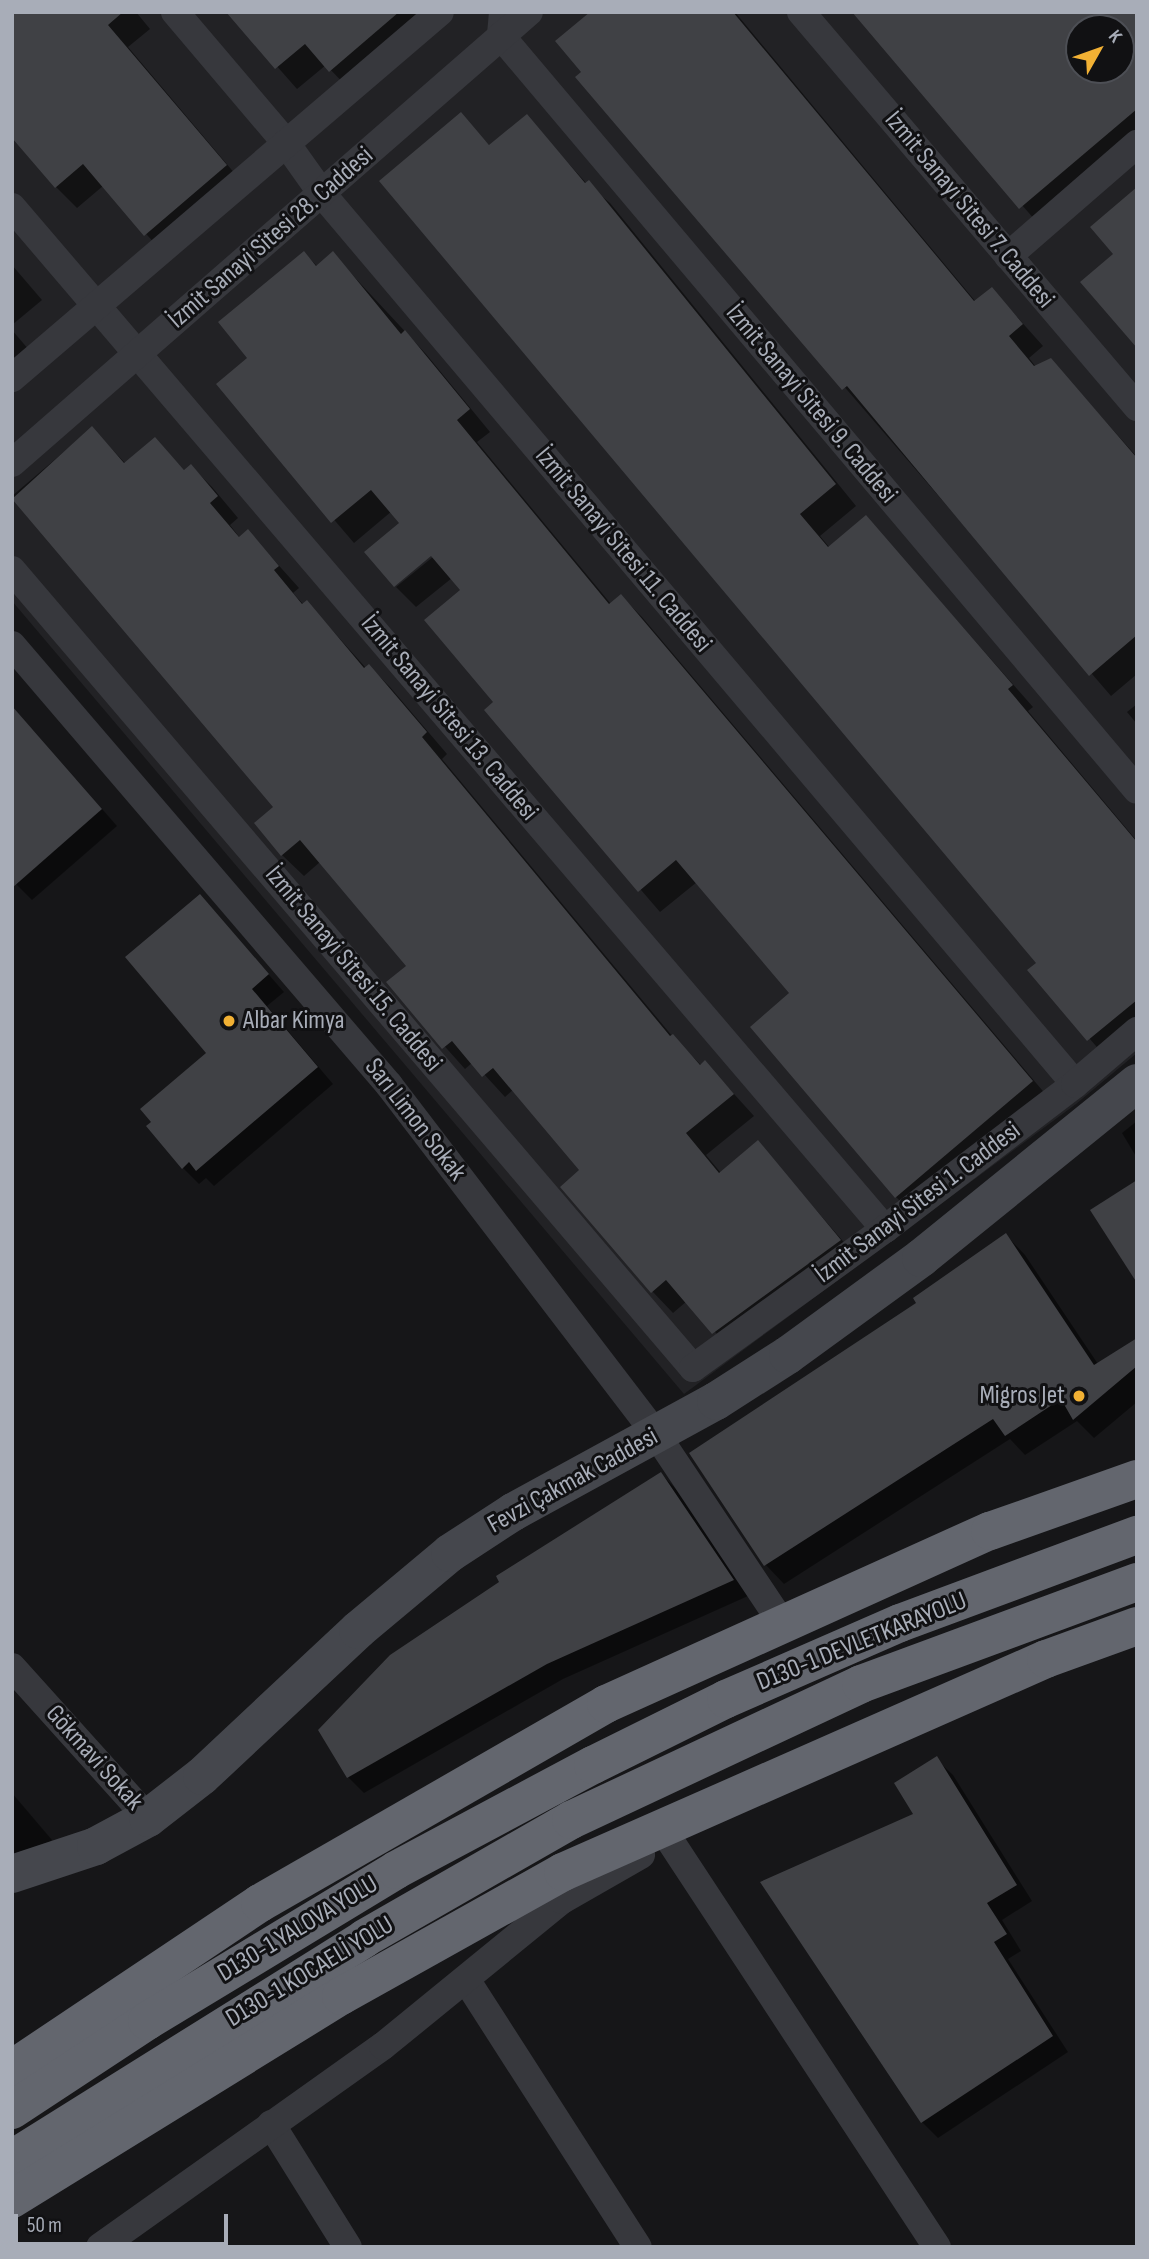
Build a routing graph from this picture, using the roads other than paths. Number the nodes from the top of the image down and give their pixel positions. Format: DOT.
graph roads {
  1 [pos="175,12"];
  2 [pos="440,12"];
  3 [pos="529,12"];
  4 [pos="802,12"];
  5 [pos="502,24"];
  6 [pos="286,143"];
  7 [pos="1137,144"];
  8 [pos="323,195"];
  9 [pos="12,208"];
  10 [pos="1008,256"];
  11 [pos="96,306"];
  12 [pos="137,353"];
  13 [pos="12,378"];
  14 [pos="1137,407"];
  15 [pos="12,463"];
  16 [pos="12,569"];
  17 [pos="12,645"];
  18 [pos="1137,790"];
  19 [pos="1137,1031"];
  20 [pos="1137,1083"];
  21 [pos="1075,1084"];
  22 [pos="885,1229"];
  23 [pos="693,1368"];
  24 [pos="656,1434"];
  25 [pos="1137,1479"];
  26 [pos="1137,1535"];
  27 [pos="1137,1582"];
  28 [pos="782,1623"];
  29 [pos="1137,1626"];
  30 [pos="12,1667"];
  31 [pos="593,1765"];
  32 [pos="802,1767"];
  33 [pos="616,1798"];
  34 [pos="148,1818"];
  35 [pos="669,1839"];
  36 [pos="12,1874"];
  37 [pos="467,1981"];
  38 [pos="12,2069"];
  39 [pos="12,2110"];
  40 [pos="271,2124"];
  41 [pos="12,2159"];
  42 [pos="12,2200"];
  43 [pos="100,2247"];
  44 [pos="348,2247"];
  45 [pos="638,2247"];
  46 [pos="937,2247"];
  1 -- 6 [label="street, İzmit Sanayi Sitesi 11. Caddesi"];
  2 -- 6 [label="street"];
  3 -- 5 [label="street, İzmit Sanayi Sitesi 28. Caddesi"];
  4 -- 10 [label="street, İzmit Sanayi Sitesi 7. Caddesi"];
  5 -- 8 [label="street, İzmit Sanayi Sitesi 28. Caddesi"];
  5 -- 18 [label="street, İzmit Sanayi Sitesi 9. Caddesi"];
  6 -- 8 [label="street, İzmit Sanayi Sitesi 11. Caddesi"];
  6 -- 11 [label="street"];
  7 -- 10 [label="street"];
  8 -- 12 [label="street, İzmit Sanayi Sitesi 28. Caddesi"];
  8 -- 21 [label="street, İzmit Sanayi Sitesi 11. Caddesi"];
  9 -- 11 [label="street, İzmit Sanayi Sitesi 13. Caddesi"];
  10 -- 14 [label="street, İzmit Sanayi Sitesi 7. Caddesi"];
  11 -- 12 [label="street, İzmit Sanayi Sitesi 13. Caddesi"];
  11 -- 13 [label="street"];
  12 -- 15 [label="street, İzmit Sanayi Sitesi 28. Caddesi"];
  12 -- 22 [label="street, İzmit Sanayi Sitesi 13. Caddesi"];
  16 -- 23 [label="street, İzmit Sanayi Sitesi 15. Caddesi"];
  17 -- 24 [label="street, Sarı Limon Sokak"];
  19 -- 21 [label="street, İzmit Sanayi Sitesi 1. Caddesi"];
  20 -- 24 [label="street, Fevzi Çakmak Caddesi"];
  21 -- 22 [label="street, İzmit Sanayi Sitesi 1. Caddesi"];
  22 -- 23 [label="street, İzmit Sanayi Sitesi 1. Caddesi"];
  24 -- 28 [label="street, Sarı Limon Sokak"];
  24 -- 34 [label="street, Fevzi Çakmak Caddesi"];
  25 -- 28 [label="highway"];
  26 -- 31 [label="highway, D130-1 DEVLETKARAYOLU"];
  27 -- 33 [label="highway, D130-1 DEVLETKARAYOLU"];
  28 -- 38 [label="highway"];
  29 -- 32 [label="highway"];
  30 -- 34 [label="street, Gökmavi Sokak"];
  31 -- 39 [label="highway, D130-1 YALOVA YOLU"];
  32 -- 35 [label="street"];
  32 -- 42 [label="highway"];
  33 -- 41 [label="highway, D130-1 KOCAELİ YOLU"];
  34 -- 36 [label="street, Fevzi Çakmak Caddesi"];
  35 -- 37 [label="street"];
  35 -- 46 [label="street"];
  37 -- 40 [label="street"];
  37 -- 45 [label="street"];
  40 -- 43 [label="street"];
  40 -- 44 [label="street"];
}
